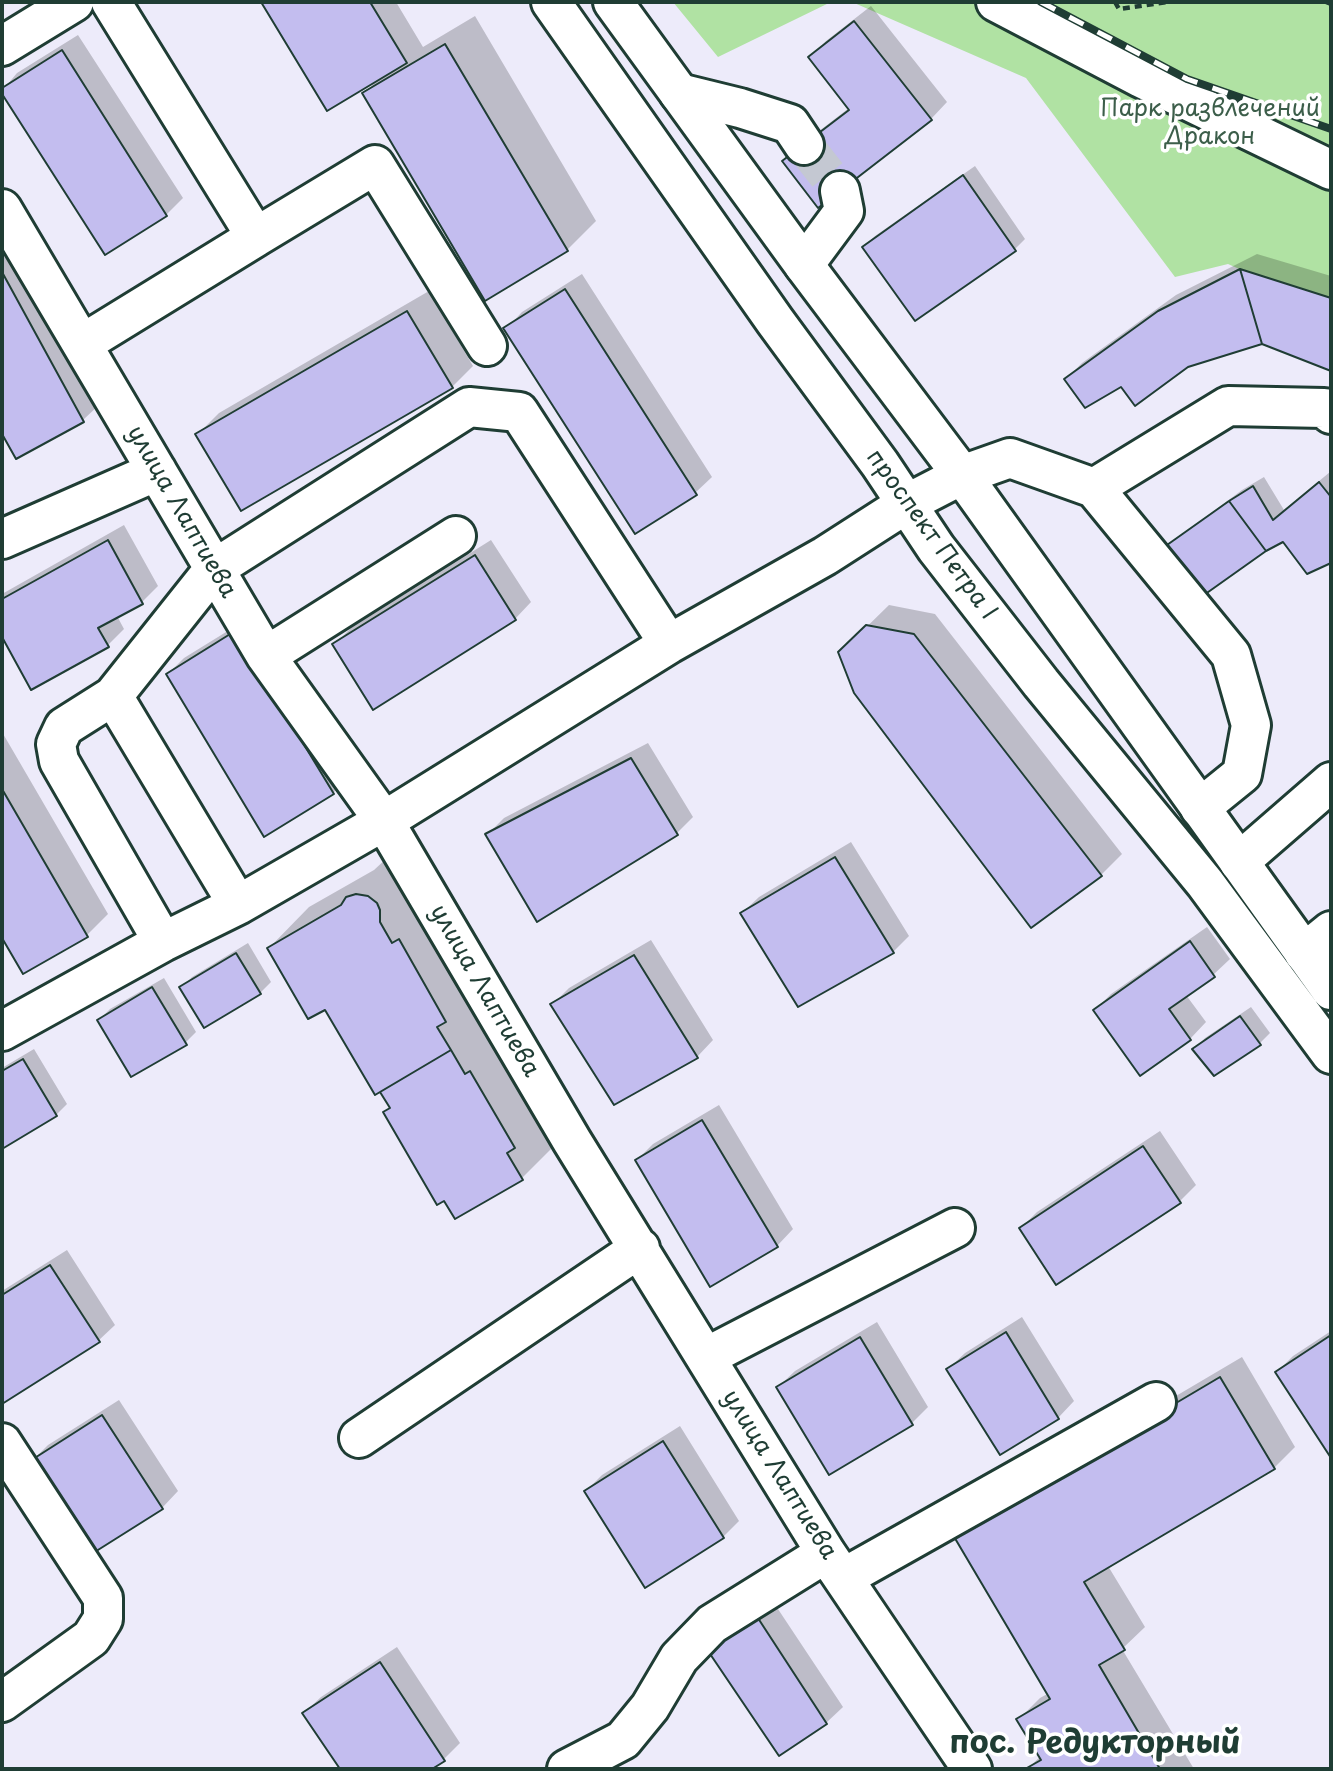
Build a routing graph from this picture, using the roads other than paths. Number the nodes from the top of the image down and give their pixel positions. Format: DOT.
graph roads {
  1 [pos="74,2"];
  2 [pos="111,2"];
  3 [pos="551,2"];
  4 [pos="613,2"];
  5 [pos="996,2"];
  6 [pos="2,46"];
  7 [pos="679,93"];
  8 [pos="804,145"];
  9 [pos="1331,170"];
  10 [pos="840,191"];
  11 [pos="2,209"];
  12 [pos="256,237"];
  13 [pos="804,265"];
  14 [pos="82,344"];
  15 [pos="487,346"];
  16 [pos="1331,414"];
  17 [pos="157,471"];
  18 [pos="962,475"];
  19 [pos="1094,488"];
  20 [pos="906,504"];
  21 [pos="456,536"];
  22 [pos="2,539"];
  23 [pos="214,569"];
  24 [pos="669,645"];
  25 [pos="266,656"];
  26 [pos="113,696"];
  27 [pos="1331,782"];
  28 [pos="1200,808"];
  29 [pos="384,821"];
  30 [pos="1239,862"];
  31 [pos="238,905"];
  32 [pos="163,942"];
  33 [pos="1318,942"];
  34 [pos="1331,990"];
  35 [pos="2,1031"];
  36 [pos="1331,1054"];
  37 [pos="955,1228"];
  38 [pos="640,1248"];
  39 [pos="706,1357"];
  40 [pos="1156,1402"];
  41 [pos="359,1437"];
  42 [pos="2,1443"];
  43 [pos="835,1565"];
  44 [pos="2,1702"];
  45 [pos="567,1769"];
  46 [pos="972,1769"];
  1 -- 6 [label="street"];
  2 -- 12 [label="street"];
  3 -- 20 [label="street, проспект Петра I"];
  4 -- 7 [label="street"];
  5 -- 9 [label="street"];
  7 -- 8 [label="street"];
  7 -- 13 [label="street"];
  10 -- 13 [label="street"];
  11 -- 14 [label="street, улица Лаптиева"];
  12 -- 14 [label="street"];
  12 -- 15 [label="street"];
  13 -- 18 [label="street"];
  14 -- 17 [label="street, улица Лаптиева"];
  16 -- 19 [label="street"];
  17 -- 22 [label="street"];
  17 -- 23 [label="street, улица Лаптиева"];
  18 -- 19 [label="street"];
  18 -- 20 [label="street"];
  18 -- 28 [label="street"];
  19 -- 28 [label="street"];
  20 -- 24 [label="street"];
  20 -- 36 [label="street, проспект Петра I"];
  21 -- 25 [label="street"];
  23 -- 24 [label="street"];
  23 -- 25 [label="street, улица Лаптиева"];
  23 -- 26 [label="street"];
  24 -- 29 [label="street"];
  25 -- 29 [label="street, улица Лаптиева"];
  26 -- 31 [label="street"];
  26 -- 32 [label="street"];
  27 -- 30 [label="street"];
  28 -- 30 [label="street"];
  29 -- 31 [label="street"];
  29 -- 38 [label="street, улица Лаптиева"];
  30 -- 33 [label="street"];
  31 -- 32 [label="street"];
  32 -- 35 [label="street"];
  33 -- 34 [label="street"];
  37 -- 39 [label="street"];
  38 -- 39 [label="street, улица Лаптиева"];
  38 -- 41 [label="street"];
  39 -- 43 [label="street, улица Лаптиева"];
  40 -- 43 [label="street"];
  42 -- 44 [label="street"];
  43 -- 45 [label="street"];
  43 -- 46 [label="street, улица Лаптиева"];
}
